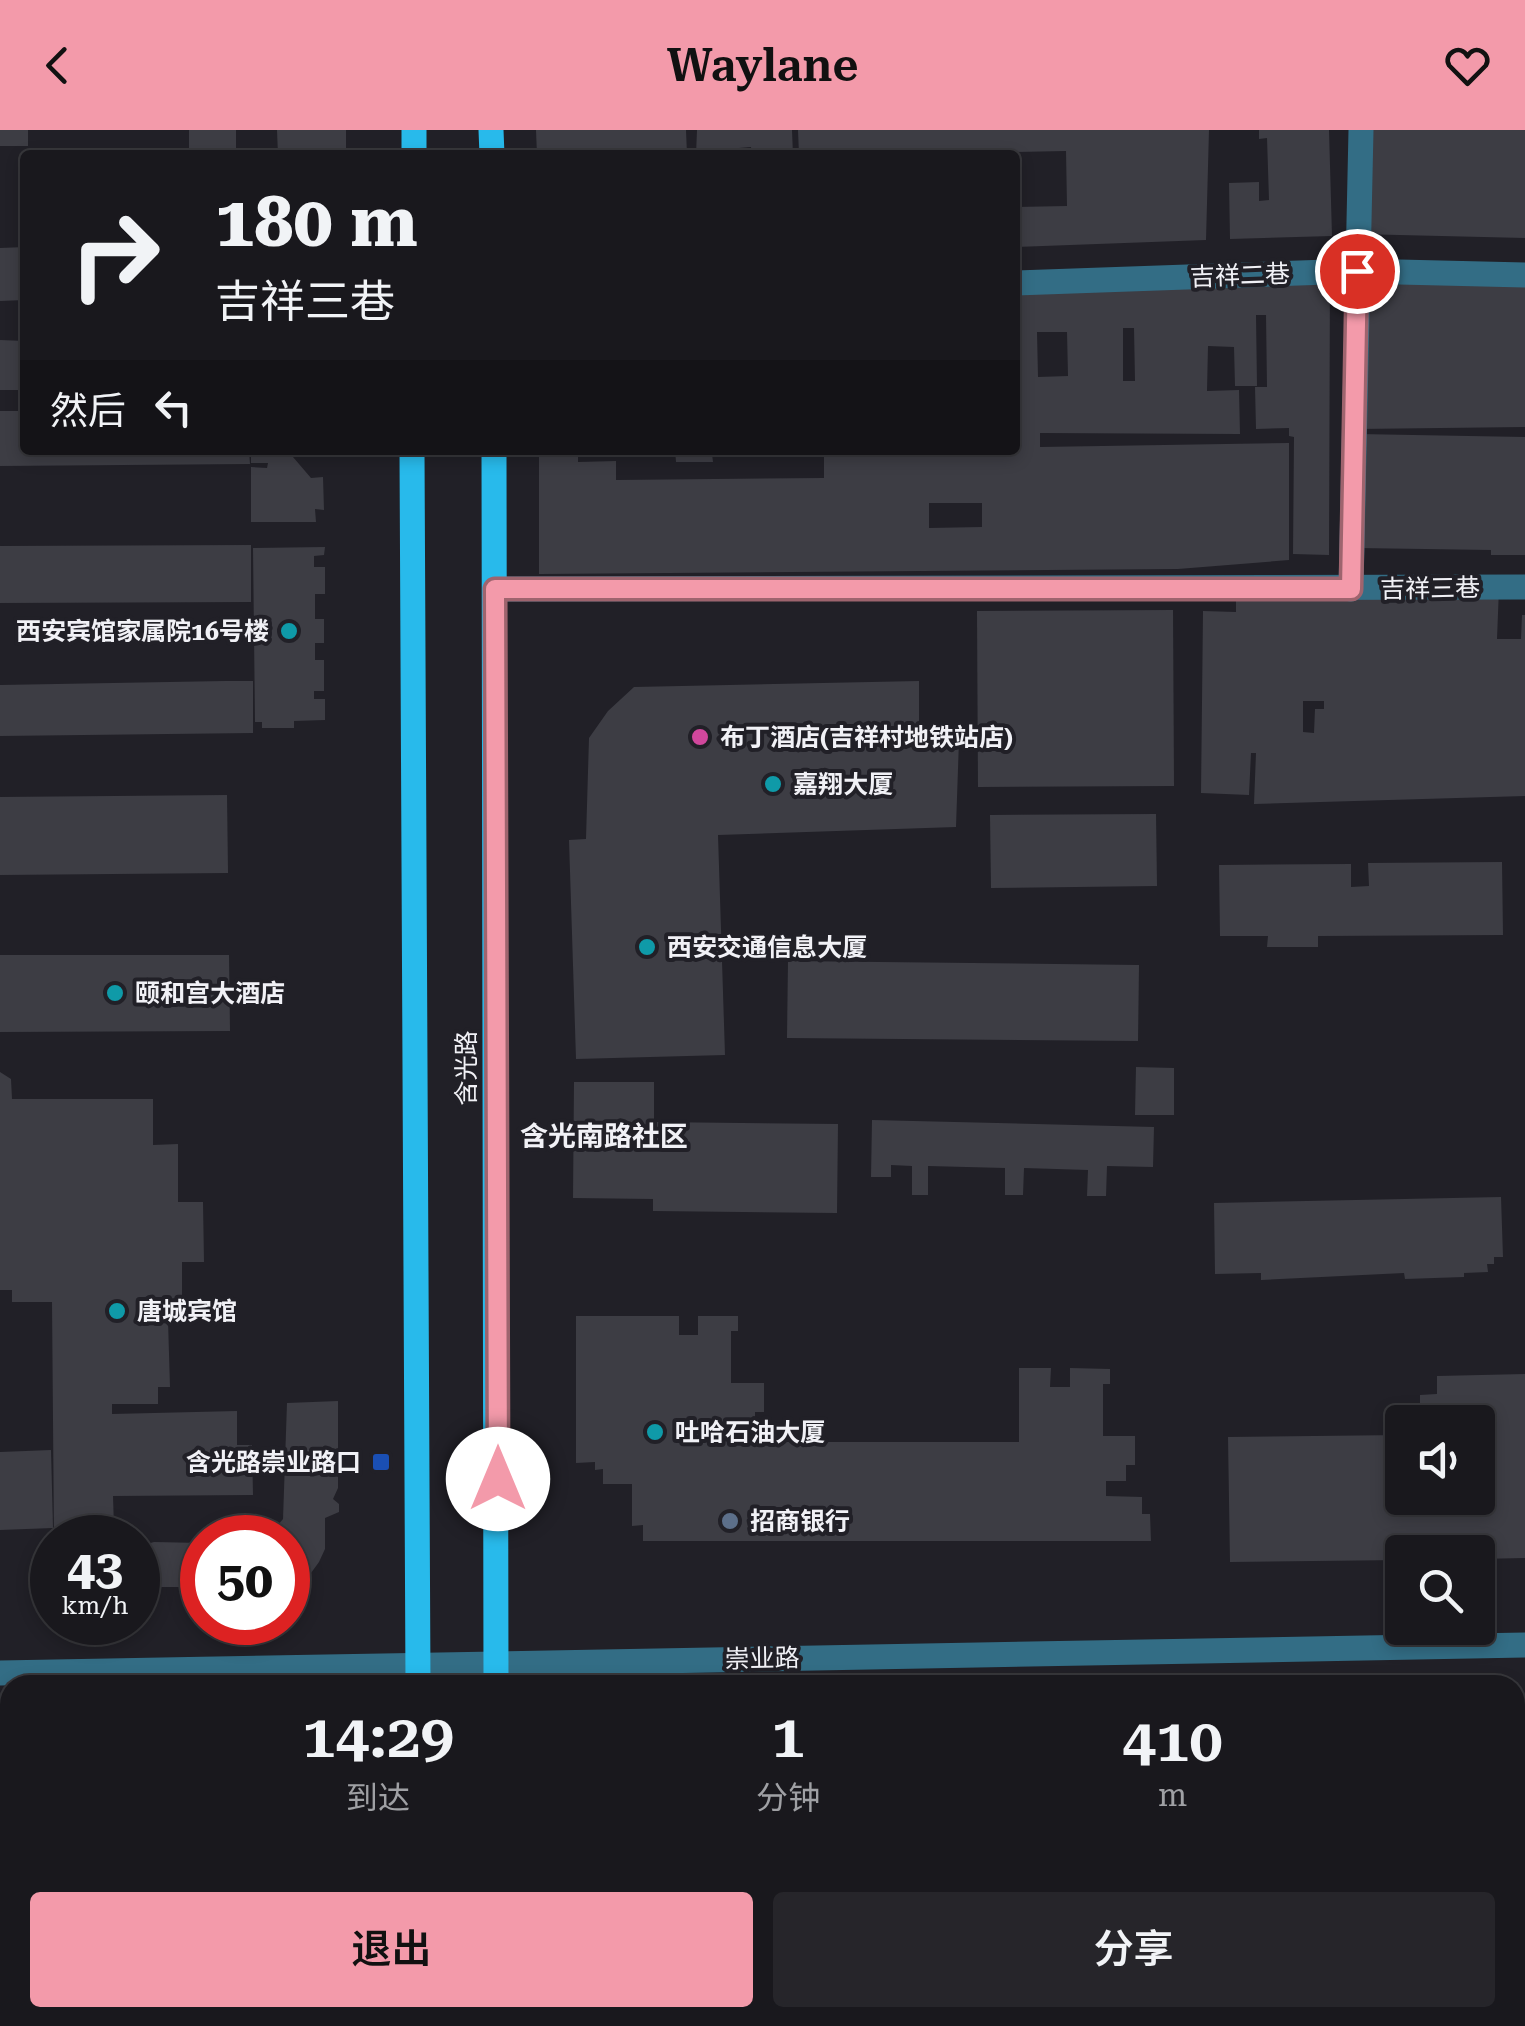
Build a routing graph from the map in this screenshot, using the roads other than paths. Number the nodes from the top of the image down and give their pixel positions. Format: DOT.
graph roads {
  1 [pos="1361,130"];
  2 [pos="1357,271"];
  3 [pos="1525,275"];
  4 [pos="1020,282"];
  5 [pos="412,455"];
  6 [pos="494,455"];
  7 [pos="1525,587"];
  8 [pos="495,589"];
  9 [pos="1351,589"];
  10 [pos="1525,1645"];
  11 [pos="0,1673"];
  12 [pos="497,1674"];
  13 [pos="279,1675"];
  14 [pos="418,1675"];
  15 [pos="458,1675"];
  1 -- 2 [label="street"];
  2 -- 3 [label="street, 吉祥二巷"];
  2 -- 4 [label="street, 吉祥二巷"];
  2 -- 9 [label="street"];
  5 -- 14 [label="main road, 含光路"];
  6 -- 8 [label="main road, 含光路"];
  7 -- 9 [label="street, 吉祥三巷"];
  8 -- 9 [label="street, 吉祥三巷"];
  8 -- 12 [label="main road, 含光路"];
  10 -- 12 [label="street, 崇业路"];
  11 -- 13 [label="street, 崇业路"];
  12 -- 15 [label="street, 崇业路"];
}
